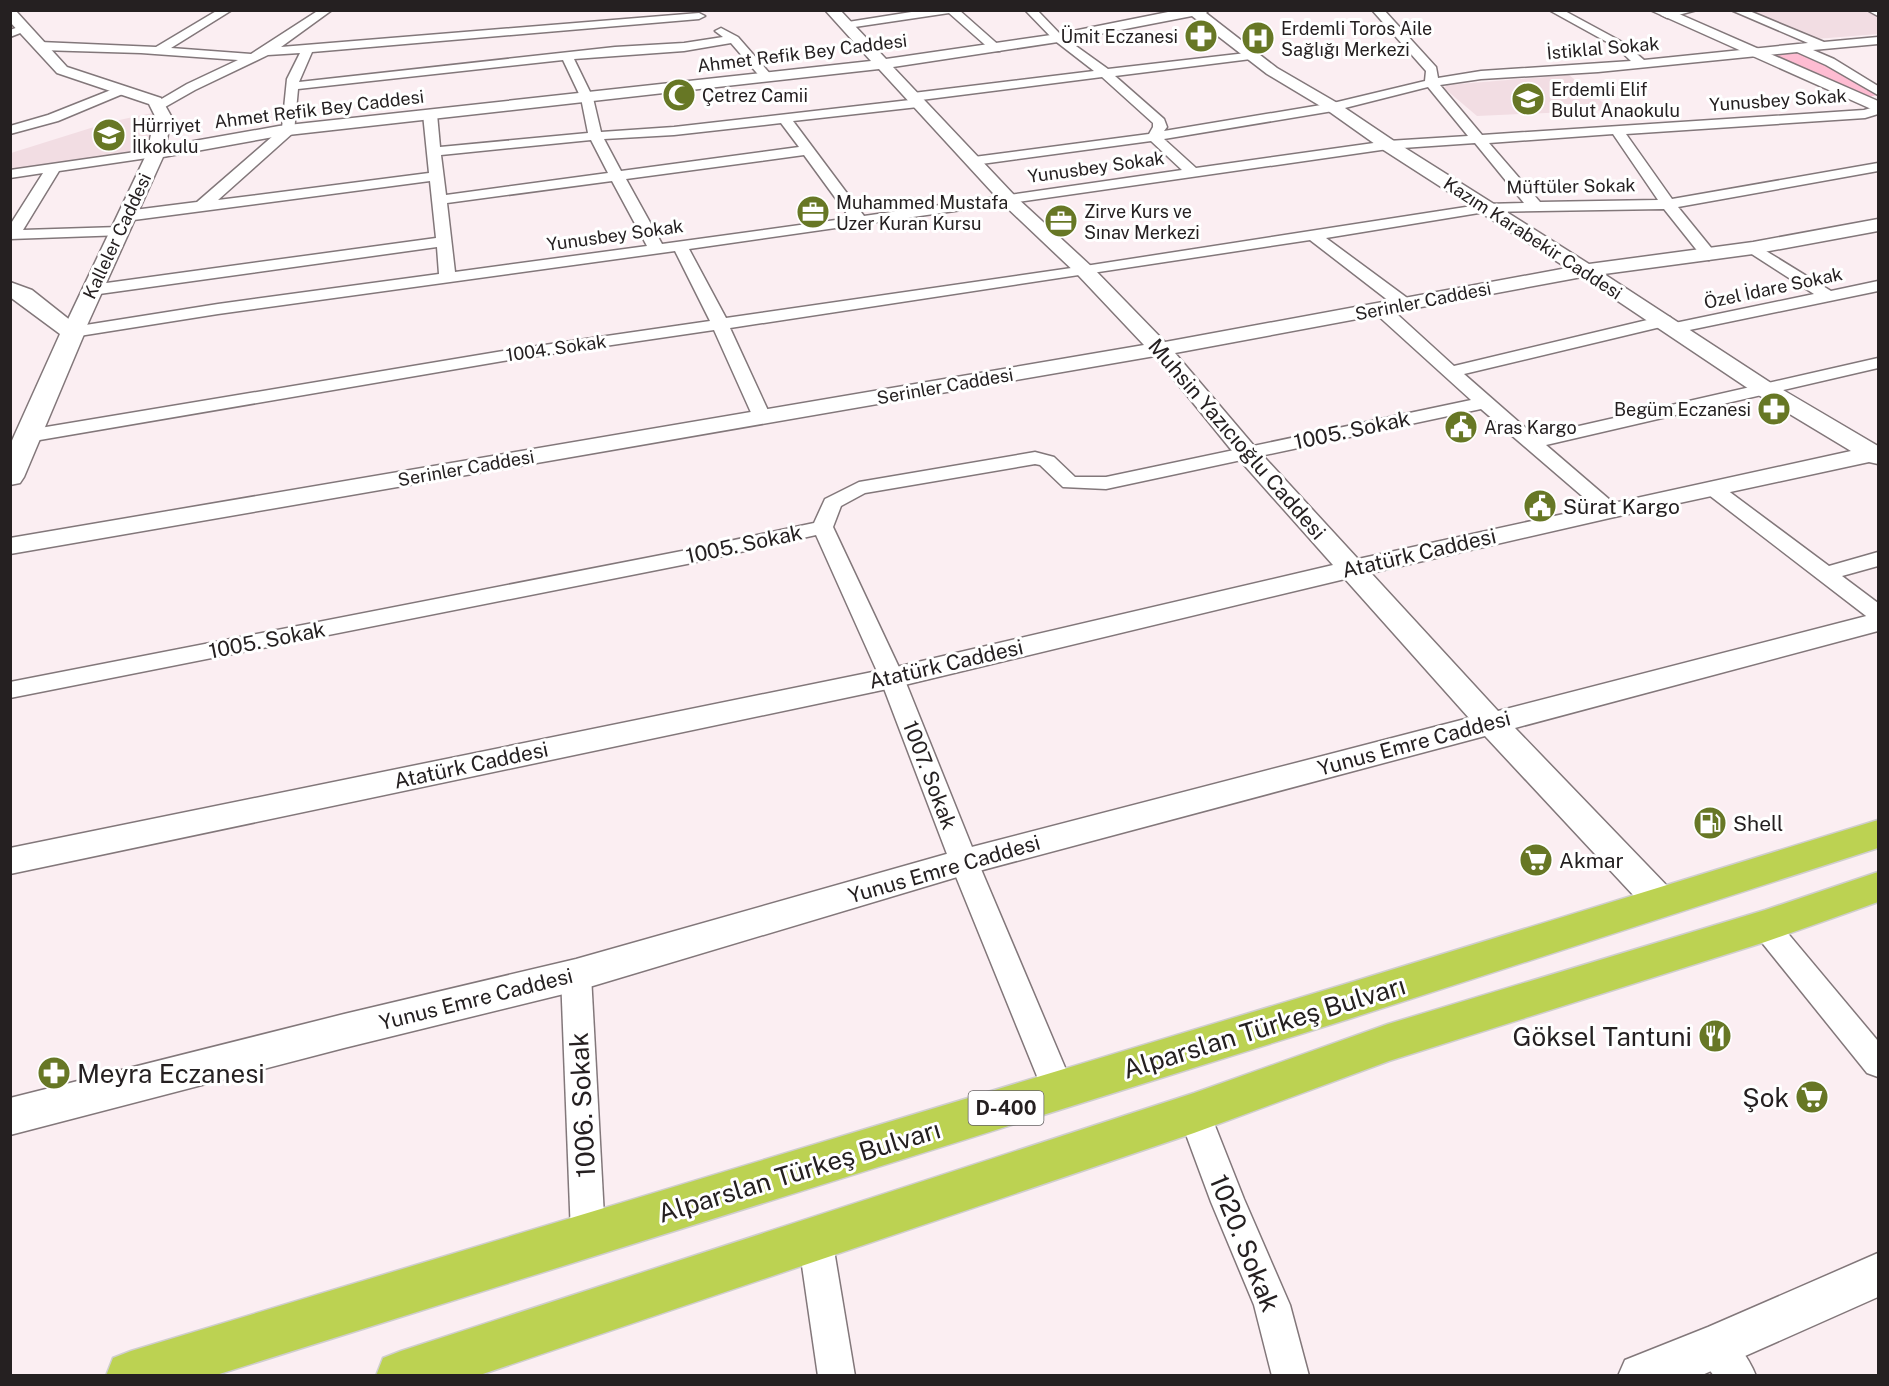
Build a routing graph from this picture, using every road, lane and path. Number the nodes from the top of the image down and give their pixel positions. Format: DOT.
graph roads {
  1 [pos="18,10"];
  2 [pos="227,10"];
  3 [pos="327,10"];
  4 [pos="951,10"];
  5 [pos="1030,10"];
  6 [pos="1377,10"];
  7 [pos="1554,10"];
  8 [pos="1692,10"];
  9 [pos="1736,10"];
  10 [pos="1872,10"];
  11 [pos="1196,11"];
  12 [pos="10,12"];
  13 [pos="700,13"];
  14 [pos="1662,13"];
  15 [pos="1878,13"];
  16 [pos="625,16"];
  17 [pos="840,18"];
  18 [pos="17,31"];
  19 [pos="1058,38"];
  20 [pos="734,39"];
  21 [pos="527,40"];
  22 [pos="1878,40"];
  23 [pos="1824,45"];
  24 [pos="40,46"];
  25 [pos="308,48"];
  26 [pos="996,48"];
  27 [pos="1799,48"];
  28 [pos="158,51"];
  29 [pos="266,52"];
  30 [pos="1755,53"];
  31 [pos="1251,55"];
  32 [pos="567,57"];
  33 [pos="253,58"];
  34 [pos="1640,63"];
  35 [pos="882,64"];
  36 [pos="1105,73"];
  37 [pos="766,76"];
  38 [pos="1431,83"];
  39 [pos="293,86"];
  40 [pos="121,90"];
  41 [pos="1878,91"];
  42 [pos="587,98"];
  43 [pos="916,100"];
  44 [pos="158,107"];
  45 [pos="1334,107"];
  46 [pos="1878,109"];
  47 [pos="430,114"];
  48 [pos="784,118"];
  49 [pos="289,129"];
  50 [pos="10,130"];
  51 [pos="1617,130"];
  52 [pos="595,136"];
  53 [pos="1154,137"];
  54 [pos="1478,138"];
  55 [pos="1388,145"];
  56 [pos="808,150"];
  57 [pos="434,152"];
  58 [pos="156,153"];
  59 [pos="974,161"];
  60 [pos="1878,167"];
  61 [pos="53,169"];
  62 [pos="1193,173"];
  63 [pos="10,174"];
  64 [pos="437,176"];
  65 [pos="617,177"];
  66 [pos="439,200"];
  67 [pos="1009,200"];
  68 [pos="1668,204"];
  69 [pos="202,206"];
  70 [pos="1534,206"];
  71 [pos="1485,208"];
  72 [pos="860,221"];
  73 [pos="122,224"];
  74 [pos="1878,225"];
  75 [pos="1313,235"];
  76 [pos="443,242"];
  77 [pos="680,246"];
  78 [pos="1753,248"];
  79 [pos="657,249"];
  80 [pos="1709,255"];
  81 [pos="1085,271"];
  82 [pos="1583,271"];
  83 [pos="448,278"];
  84 [pos="1878,286"];
  85 [pos="10,289"];
  86 [pos="92,290"];
  87 [pos="1828,297"];
  88 [pos="1404,304"];
  89 [pos="1381,309"];
  90 [pos="720,324"];
  91 [pos="1670,325"];
  92 [pos="73,332"];
  93 [pos="1160,350"];
  94 [pos="1878,363"];
  95 [pos="1451,372"];
  96 [pos="1763,388"];
  97 [pos="1485,403"];
  98 [pos="762,417"];
  99 [pos="23,433"];
  100 [pos="1531,443"];
  101 [pos="1246,452"];
  102 [pos="1877,455"];
  103 [pos="10,477"];
  104 [pos="1712,488"];
  105 [pos="1610,510"];
  106 [pos="823,527"];
  107 [pos="10,546"];
  108 [pos="1878,560"];
  109 [pos="1350,568"];
  110 [pos="1825,574"];
  111 [pos="1878,614"];
  112 [pos="1878,622"];
  113 [pos="892,678"];
  114 [pos="10,690"];
  115 [pos="1490,722"];
  116 [pos="1878,834"];
  117 [pos="10,861"];
  118 [pos="964,862"];
  119 [pos="1878,887"];
  120 [pos="1660,901"];
  121 [pos="1765,926"];
  122 [pos="576,975"];
  123 [pos="1878,1063"];
  124 [pos="1059,1091"];
  125 [pos="1194,1113"];
  126 [pos="10,1117"];
  127 [pos="588,1235"];
  128 [pos="815,1238"];
  129 [pos="1878,1275"];
  130 [pos="1726,1361"];
  131 [pos="418,1373"];
  132 [pos="131,1376"];
  133 [pos="837,1376"];
  134 [pos="1291,1376"];
  135 [pos="1641,1376"];
  1 -- 12 [label="street"];
  2 -- 28 [label="street"];
  3 -- 29 [label="street"];
  4 -- 17 [label="street"];
  4 -- 26 [label="street"];
  5 -- 19 [label="street"];
  6 -- 38 [label="street"];
  7 -- 34 [label="street"];
  8 -- 14 [label="street"];
  9 -- 23 [label="street"];
  10 -- 15 [label="street"];
  11 -- 19 [label="street, Ahmet Refik Bey Caddesi"];
  11 -- 31 [label="street, Kazım Karabekir Caddesi"];
  12 -- 18 [label="street"];
  13 -- 16 [label="street"];
  13 -- 20 [label="street"];
  14 -- 30 [label="street"];
  16 -- 21 [label="street"];
  17 -- 35 [label="street, Muhsin Yazıcıoğlu Caddesi"];
  18 -- 24 [label="street"];
  19 -- 26 [label="street, Ahmet Refik Bey Caddesi"];
  19 -- 36 [label="street"];
  20 -- 32 [label="street"];
  20 -- 37 [label="street"];
  21 -- 25 [label="street"];
  21 -- 32 [label="street"];
  21 -- 39 [label="street"];
  22 -- 23 [label="street, İstiklal Sokak"];
  23 -- 27 [label="street, İstiklal Sokak"];
  24 -- 28 [label="street"];
  24 -- 40 [label="street"];
  25 -- 29 [label="street"];
  25 -- 39 [label="street"];
  26 -- 35 [label="street, Ahmet Refik Bey Caddesi"];
  27 -- 30 [label="street, İstiklal Sokak"];
  27 -- 41 [label="street"];
  28 -- 33 [label="street"];
  29 -- 33 [label="street"];
  30 -- 34 [label="street, İstiklal Sokak"];
  30 -- 46 [label="street"];
  31 -- 36 [label="street"];
  31 -- 45 [label="street, Kazım Karabekir Caddesi"];
  32 -- 42 [label="street"];
  33 -- 44 [label="street"];
  34 -- 38 [label="street, İstiklal Sokak"];
  35 -- 37 [label="street, Ahmet Refik Bey Caddesi"];
  35 -- 43 [label="street, Muhsin Yazıcıoğlu Caddesi"];
  36 -- 43 [label="street"];
  36 -- 53 [label="street"];
  37 -- 42 [label="street, Ahmet Refik Bey Caddesi"];
  38 -- 45 [label="street, İstiklal Sokak"];
  38 -- 54 [label="street"];
  39 -- 49 [label="street"];
  40 -- 44 [label="street"];
  40 -- 50 [label="street"];
  42 -- 47 [label="street, Ahmet Refik Bey Caddesi"];
  42 -- 52 [label="street"];
  43 -- 48 [label="street"];
  43 -- 59 [label="street, Muhsin Yazıcıoğlu Caddesi"];
  44 -- 58 [label="street, Kalleler Caddesi"];
  45 -- 53 [label="street, İstiklal Sokak"];
  45 -- 55 [label="street, Kazım Karabekir Caddesi"];
  46 -- 51 [label="street, Yunusbey Sokak"];
  47 -- 49 [label="street, Ahmet Refik Bey Caddesi"];
  47 -- 57 [label="street"];
  48 -- 52 [label="street"];
  48 -- 56 [label="street"];
  49 -- 58 [label="street, Ahmet Refik Bey Caddesi"];
  49 -- 69 [label="street"];
  51 -- 54 [label="street, Yunusbey Sokak"];
  51 -- 68 [label="street"];
  52 -- 57 [label="street"];
  52 -- 65 [label="street"];
  53 -- 59 [label="street, İstiklal Sokak"];
  53 -- 62 [label="street"];
  54 -- 55 [label="street, Yunusbey Sokak"];
  54 -- 70 [label="street"];
  55 -- 62 [label="street, Yunusbey Sokak"];
  55 -- 71 [label="street, Kazım Karabekir Caddesi"];
  56 -- 65 [label="street"];
  56 -- 72 [label="street"];
  57 -- 64 [label="street"];
  58 -- 61 [label="street"];
  58 -- 73 [label="street, Kalleler Caddesi"];
  59 -- 67 [label="street, Muhsin Yazıcıoğlu Caddesi"];
  60 -- 68 [label="street, Müftüler Sokak"];
  61 -- 63 [label="street"];
  61 -- 73 [label="street"];
  62 -- 67 [label="street, Yunusbey Sokak"];
  64 -- 66 [label="street"];
  64 -- 69 [label="street"];
  65 -- 66 [label="street"];
  65 -- 79 [label="street"];
  66 -- 76 [label="street"];
  67 -- 72 [label="street, Yunusbey Sokak"];
  67 -- 81 [label="street, Muhsin Yazıcıoğlu Caddesi"];
  68 -- 70 [label="street, Müftüler Sokak"];
  68 -- 80 [label="street"];
  69 -- 73 [label="street"];
  70 -- 71 [label="street, Müftüler Sokak"];
  71 -- 75 [label="street, Müftüler Sokak"];
  71 -- 82 [label="street, Kazım Karabekir Caddesi"];
  72 -- 77 [label="street, Yunusbey Sokak"];
  73 -- 86 [label="street, Kalleler Caddesi"];
  74 -- 78 [label="street, Serinler Caddesi"];
  75 -- 81 [label="street, Müftüler Sokak"];
  75 -- 88 [label="street"];
  76 -- 83 [label="street"];
  76 -- 86 [label="street"];
  77 -- 79 [label="street, Yunusbey Sokak"];
  77 -- 90 [label="street"];
  78 -- 80 [label="street, Serinler Caddesi"];
  78 -- 87 [label="street"];
  79 -- 83 [label="street, Yunusbey Sokak"];
  80 -- 82 [label="street, Serinler Caddesi"];
  81 -- 90 [label="street, 1004. Sokak"];
  81 -- 93 [label="street, Muhsin Yazıcıoğlu Caddesi"];
  82 -- 88 [label="street, Serinler Caddesi"];
  82 -- 91 [label="street, Kazım Karabekir Caddesi"];
  83 -- 92 [label="street, Yunusbey Sokak"];
  84 -- 87 [label="street, Özel İdare Sokak"];
  85 -- 92 [label="main road"];
  86 -- 92 [label="street, Kalleler Caddesi"];
  87 -- 91 [label="street, Özel İdare Sokak"];
  88 -- 89 [label="street, Serinler Caddesi"];
  89 -- 93 [label="street, Serinler Caddesi"];
  89 -- 95 [label="street"];
  90 -- 98 [label="street"];
  90 -- 99 [label="street, 1004. Sokak"];
  91 -- 95 [label="street, Özel İdare Sokak"];
  91 -- 96 [label="street, Kazım Karabekir Caddesi"];
  92 -- 99 [label="main road"];
  93 -- 98 [label="street, Serinler Caddesi"];
  93 -- 101 [label="street, Muhsin Yazıcıoğlu Caddesi"];
  94 -- 96 [label="street"];
  95 -- 97 [label="street"];
  96 -- 100 [label="street"];
  96 -- 102 [label="street, Kazım Karabekir Caddesi"];
  97 -- 100 [label="street"];
  97 -- 101 [label="street, 1005. Sokak"];
  98 -- 107 [label="street, Serinler Caddesi"];
  99 -- 103 [label="main road"];
  100 -- 105 [label="street"];
  101 -- 106 [label="street, 1005. Sokak"];
  101 -- 109 [label="street, Muhsin Yazıcıoğlu Caddesi"];
  102 -- 104 [label="street, Atatürk Caddesi"];
  104 -- 105 [label="street, Atatürk Caddesi"];
  104 -- 110 [label="street"];
  105 -- 109 [label="street, Atatürk Caddesi"];
  106 -- 113 [label="street, 1007. Sokak"];
  106 -- 114 [label="street, 1005. Sokak"];
  108 -- 110 [label="street"];
  109 -- 113 [label="street, Atatürk Caddesi"];
  109 -- 115 [label="street, Muhsin Yazıcıoğlu Caddesi"];
  110 -- 111 [label="street"];
  112 -- 115 [label="street, Yunus Emre Caddesi"];
  113 -- 117 [label="street, Atatürk Caddesi"];
  113 -- 118 [label="street, 1007. Sokak"];
  115 -- 118 [label="street, Yunus Emre Caddesi"];
  115 -- 120 [label="street, Muhsin Yazıcıoğlu Caddesi"];
  116 -- 120 [label="highway, Alparslan Türkeş Bulvarı / D-400"];
  118 -- 122 [label="street, Yunus Emre Caddesi"];
  118 -- 124 [label="street, 1007. Sokak"];
  119 -- 121 [label="highway"];
  120 -- 124 [label="highway, Alparslan Türkeş Bulvarı / D-400"];
  121 -- 123 [label="street"];
  121 -- 125 [label="highway"];
  122 -- 126 [label="street, Yunus Emre Caddesi"];
  122 -- 127 [label="street, 1006. Sokak"];
  124 -- 127 [label="highway, Alparslan Türkeş Bulvarı / D-400"];
  125 -- 128 [label="highway"];
  125 -- 134 [label="street, 1020. Sokak"];
  127 -- 132 [label="highway, Alparslan Türkeş Bulvarı / D-400"];
  128 -- 131 [label="highway"];
  128 -- 133 [label="street"];
  129 -- 130 [label="street"];
  130 -- 135 [label="street"];
}
